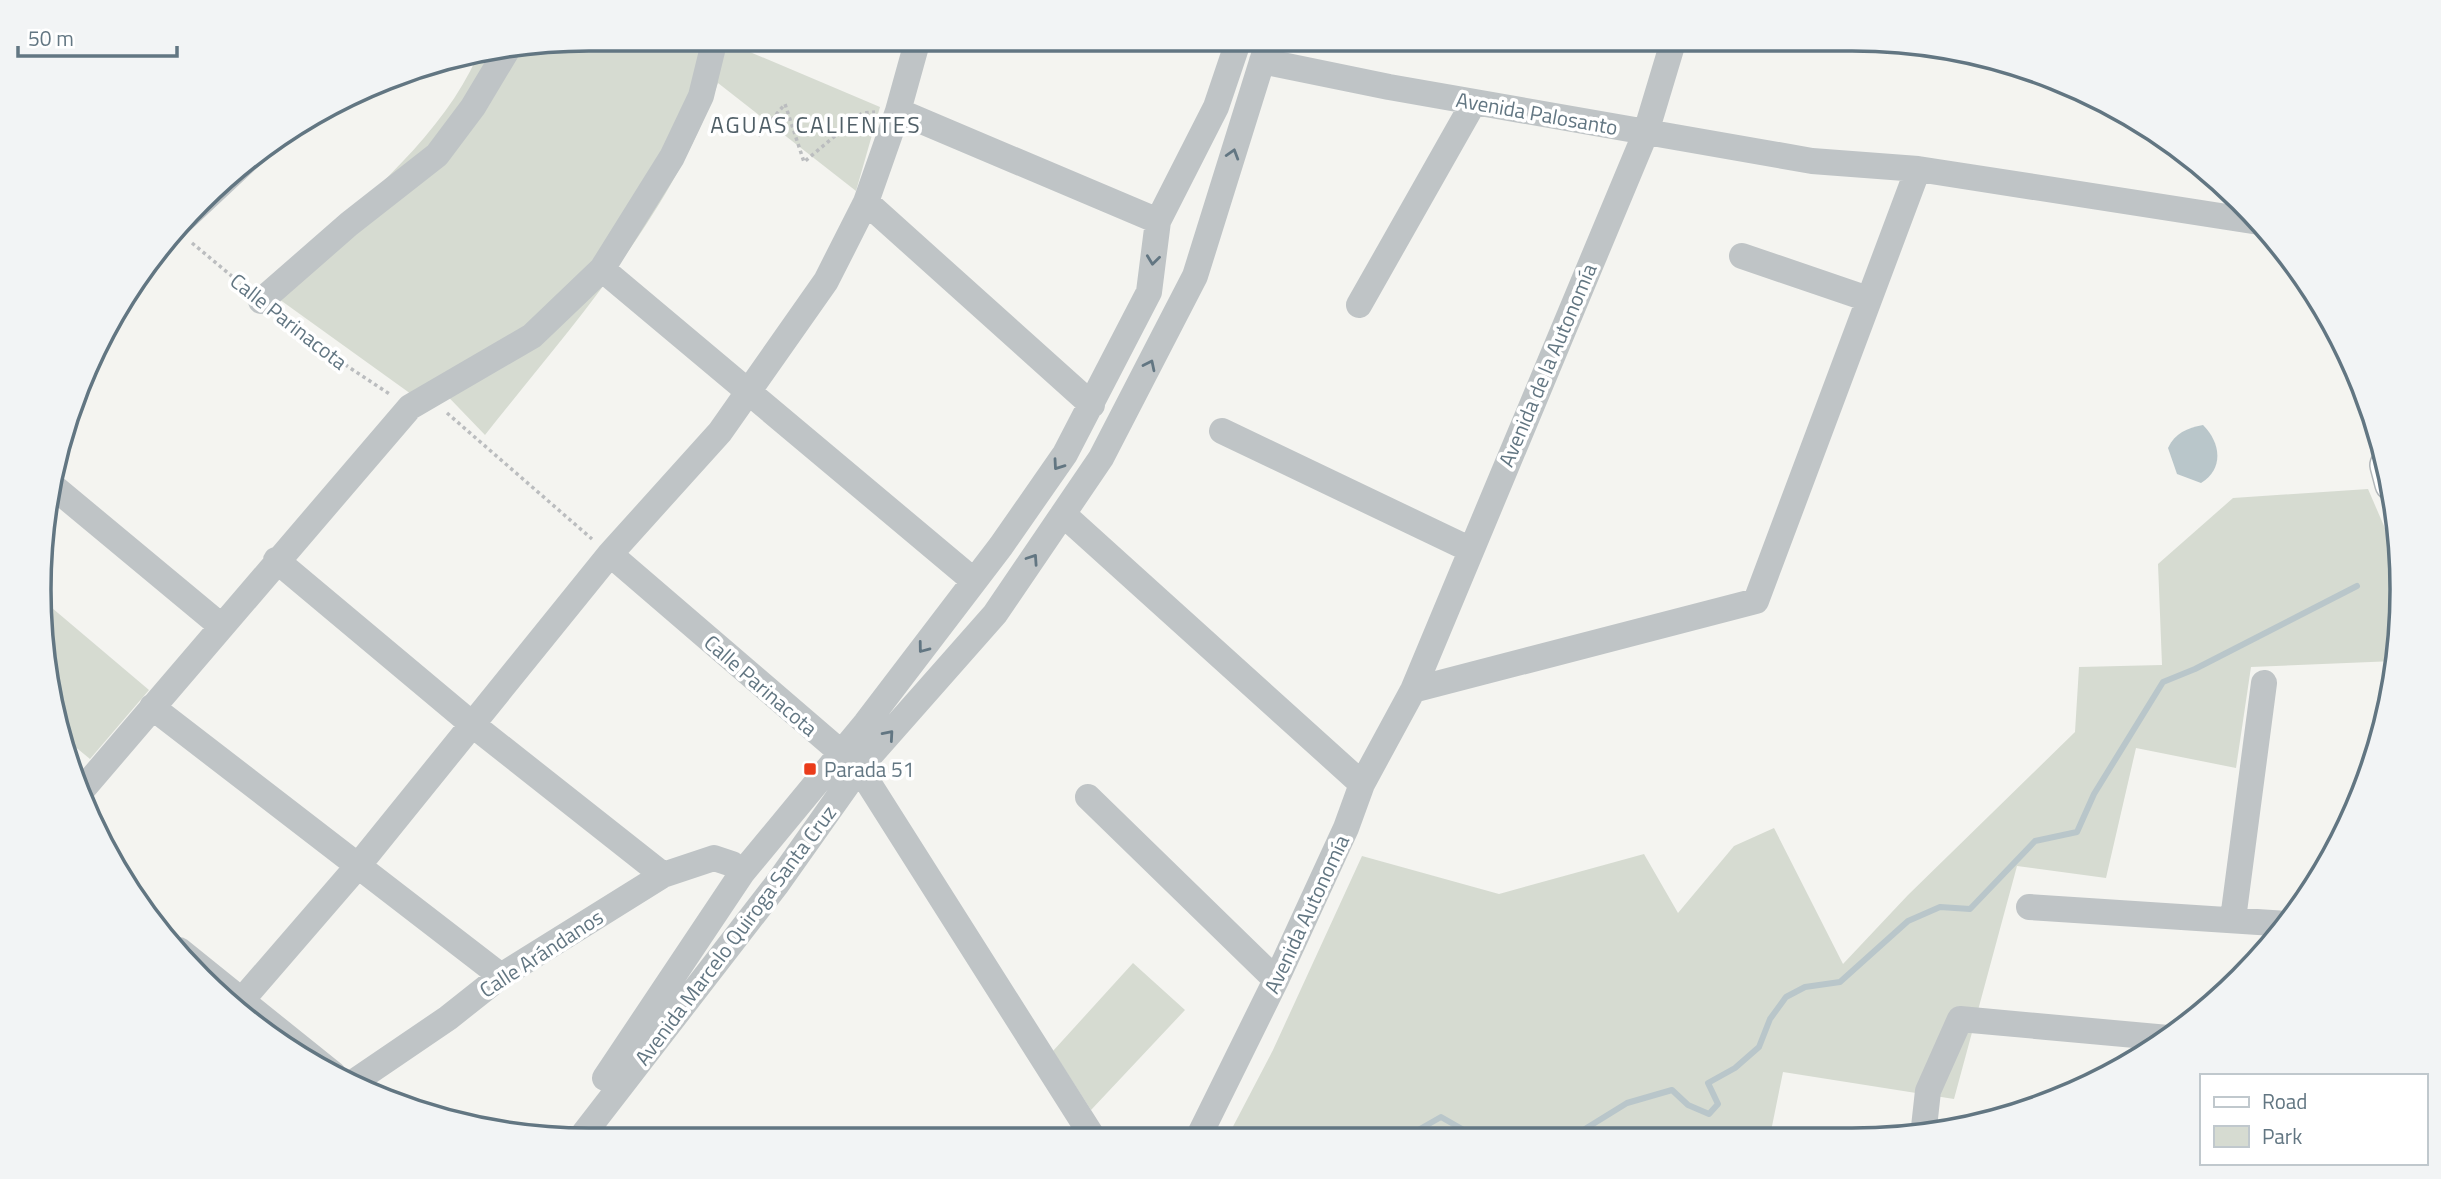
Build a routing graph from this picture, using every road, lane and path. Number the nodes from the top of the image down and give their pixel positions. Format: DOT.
graph roads {
  1 [pos="712,51"];
  2 [pos="914,51"];
  3 [pos="1235,51"];
  4 [pos="1266,51"];
  5 [pos="1270,51"];
  6 [pos="1670,51"];
  7 [pos="503,58"];
  8 [pos="1474,102"];
  9 [pos="898,111"];
  10 [pos="1646,132"];
  11 [pos="758,136"];
  12 [pos="1918,169"];
  13 [pos="866,202"];
  14 [pos="2242,219"];
  15 [pos="1158,221"];
  16 [pos="183,235"];
  17 [pos="1742,256"];
  18 [pos="602,269"];
  19 [pos="1868,299"];
  20 [pos="261,301"];
  21 [pos="1359,305"];
  22 [pos="747,391"];
  23 [pos="431,392"];
  24 [pos="1092,405"];
  25 [pos="410,407"];
  26 [pos="1222,431"];
  27 [pos="60,492"];
  28 [pos="1063,514"];
  29 [pos="1469,549"];
  30 [pos="610,554"];
  31 [pos="276,560"];
  32 [pos="974,582"];
  33 [pos="221,626"];
  34 [pos="2264,683"];
  35 [pos="1413,690"];
  36 [pos="152,707"];
  37 [pos="473,725"];
  38 [pos="850,761"];
  39 [pos="1362,783"];
  40 [pos="87,784"];
  41 [pos="1088,797"];
  42 [pos="357,867"];
  43 [pos="742,873"];
  44 [pos="663,875"];
  45 [pos="2029,907"];
  46 [pos="2233,919"];
  47 [pos="2275,923"];
  48 [pos="501,976"];
  49 [pos="1276,980"];
  50 [pos="242,1001"];
  51 [pos="2152,1037"];
  52 [pos="361,1077"];
  53 [pos="1924,1124"];
  54 [pos="571,1127"];
  55 [pos="588,1128"];
  56 [pos="1087,1128"];
  57 [pos="1203,1128"];
  1 -- 18 [label="street"];
  2 -- 9 [label="street"];
  3 -- 15 [label="street, Avenida Marcelo Quiroga Santa Cruz"];
  28 -- 4 [label="street, Avenida Marcelo Quiroga Santa Cruz, one-way"];
  5 -- 8 [label="street, Avenida Palosanto"];
  6 -- 10 [label="street, Avenida de la Autonomía"];
  7 -- 20 [label="street"];
  8 -- 10 [label="street, Avenida Palosanto"];
  8 -- 21 [label="street"];
  9 -- 11 [label="path"];
  9 -- 13 [label="street"];
  9 -- 15 [label="street"];
  10 -- 12 [label="street, Avenida Palosanto"];
  10 -- 29 [label="street, Avenida de la Autonomía"];
  12 -- 14 [label="street, Avenida Palosanto"];
  12 -- 19 [label="street"];
  13 -- 22 [label="street"];
  13 -- 24 [label="street"];
  15 -- 24 [label="street, Avenida Marcelo Quiroga Santa Cruz, one-way"];
  16 -- 20 [label="path, Calle Parinacota"];
  17 -- 19 [label="street"];
  18 -- 22 [label="street"];
  18 -- 23 [label="street"];
  19 -- 35 [label="street"];
  20 -- 25 [label="path, Calle Parinacota"];
  22 -- 30 [label="street"];
  22 -- 32 [label="street"];
  23 -- 25 [label="street"];
  23 -- 30 [label="path"];
  24 -- 32 [label="street, Avenida Marcelo Quiroga Santa Cruz, one-way"];
  25 -- 31 [label="street"];
  26 -- 29 [label="street"];
  27 -- 33 [label="street"];
  38 -- 28 [label="street, Avenida Marcelo Quiroga Santa Cruz, one-way"];
  28 -- 39 [label="street"];
  29 -- 35 [label="street, Avenida de la Autonomía"];
  30 -- 37 [label="street"];
  30 -- 38 [label="street, Calle Parinacota"];
  31 -- 33 [label="street"];
  31 -- 37 [label="street"];
  32 -- 38 [label="street, Avenida Marcelo Quiroga Santa Cruz, one-way"];
  33 -- 36 [label="street"];
  34 -- 46 [label="street"];
  35 -- 39 [label="street, Avenida Autonomía"];
  36 -- 40 [label="street"];
  36 -- 42 [label="street"];
  37 -- 42 [label="street"];
  37 -- 44 [label="street"];
  38 -- 43 [label="street, Avenida Marcelo Quiroga Santa Cruz"];
  38 -- 55 [label="street, Avenida Marcelo Quiroga Santa Cruz"];
  38 -- 56 [label="street, Calle Parinacota"];
  39 -- 49 [label="street, Avenida Autonomía"];
  41 -- 49 [label="street"];
  42 -- 48 [label="street"];
  42 -- 50 [label="street"];
  43 -- 44 [label="street, Calle Arándanos"];
  43 -- 54 [label="street, Avenida Marcelo Quiroga Santa Cruz"];
  44 -- 48 [label="street, Calle Arándanos"];
  45 -- 46 [label="street"];
  46 -- 47 [label="street"];
  48 -- 52 [label="street, Calle Arándanos"];
  49 -- 57 [label="street, Avenida Autonomía"];
  51 -- 53 [label="street"];
}
